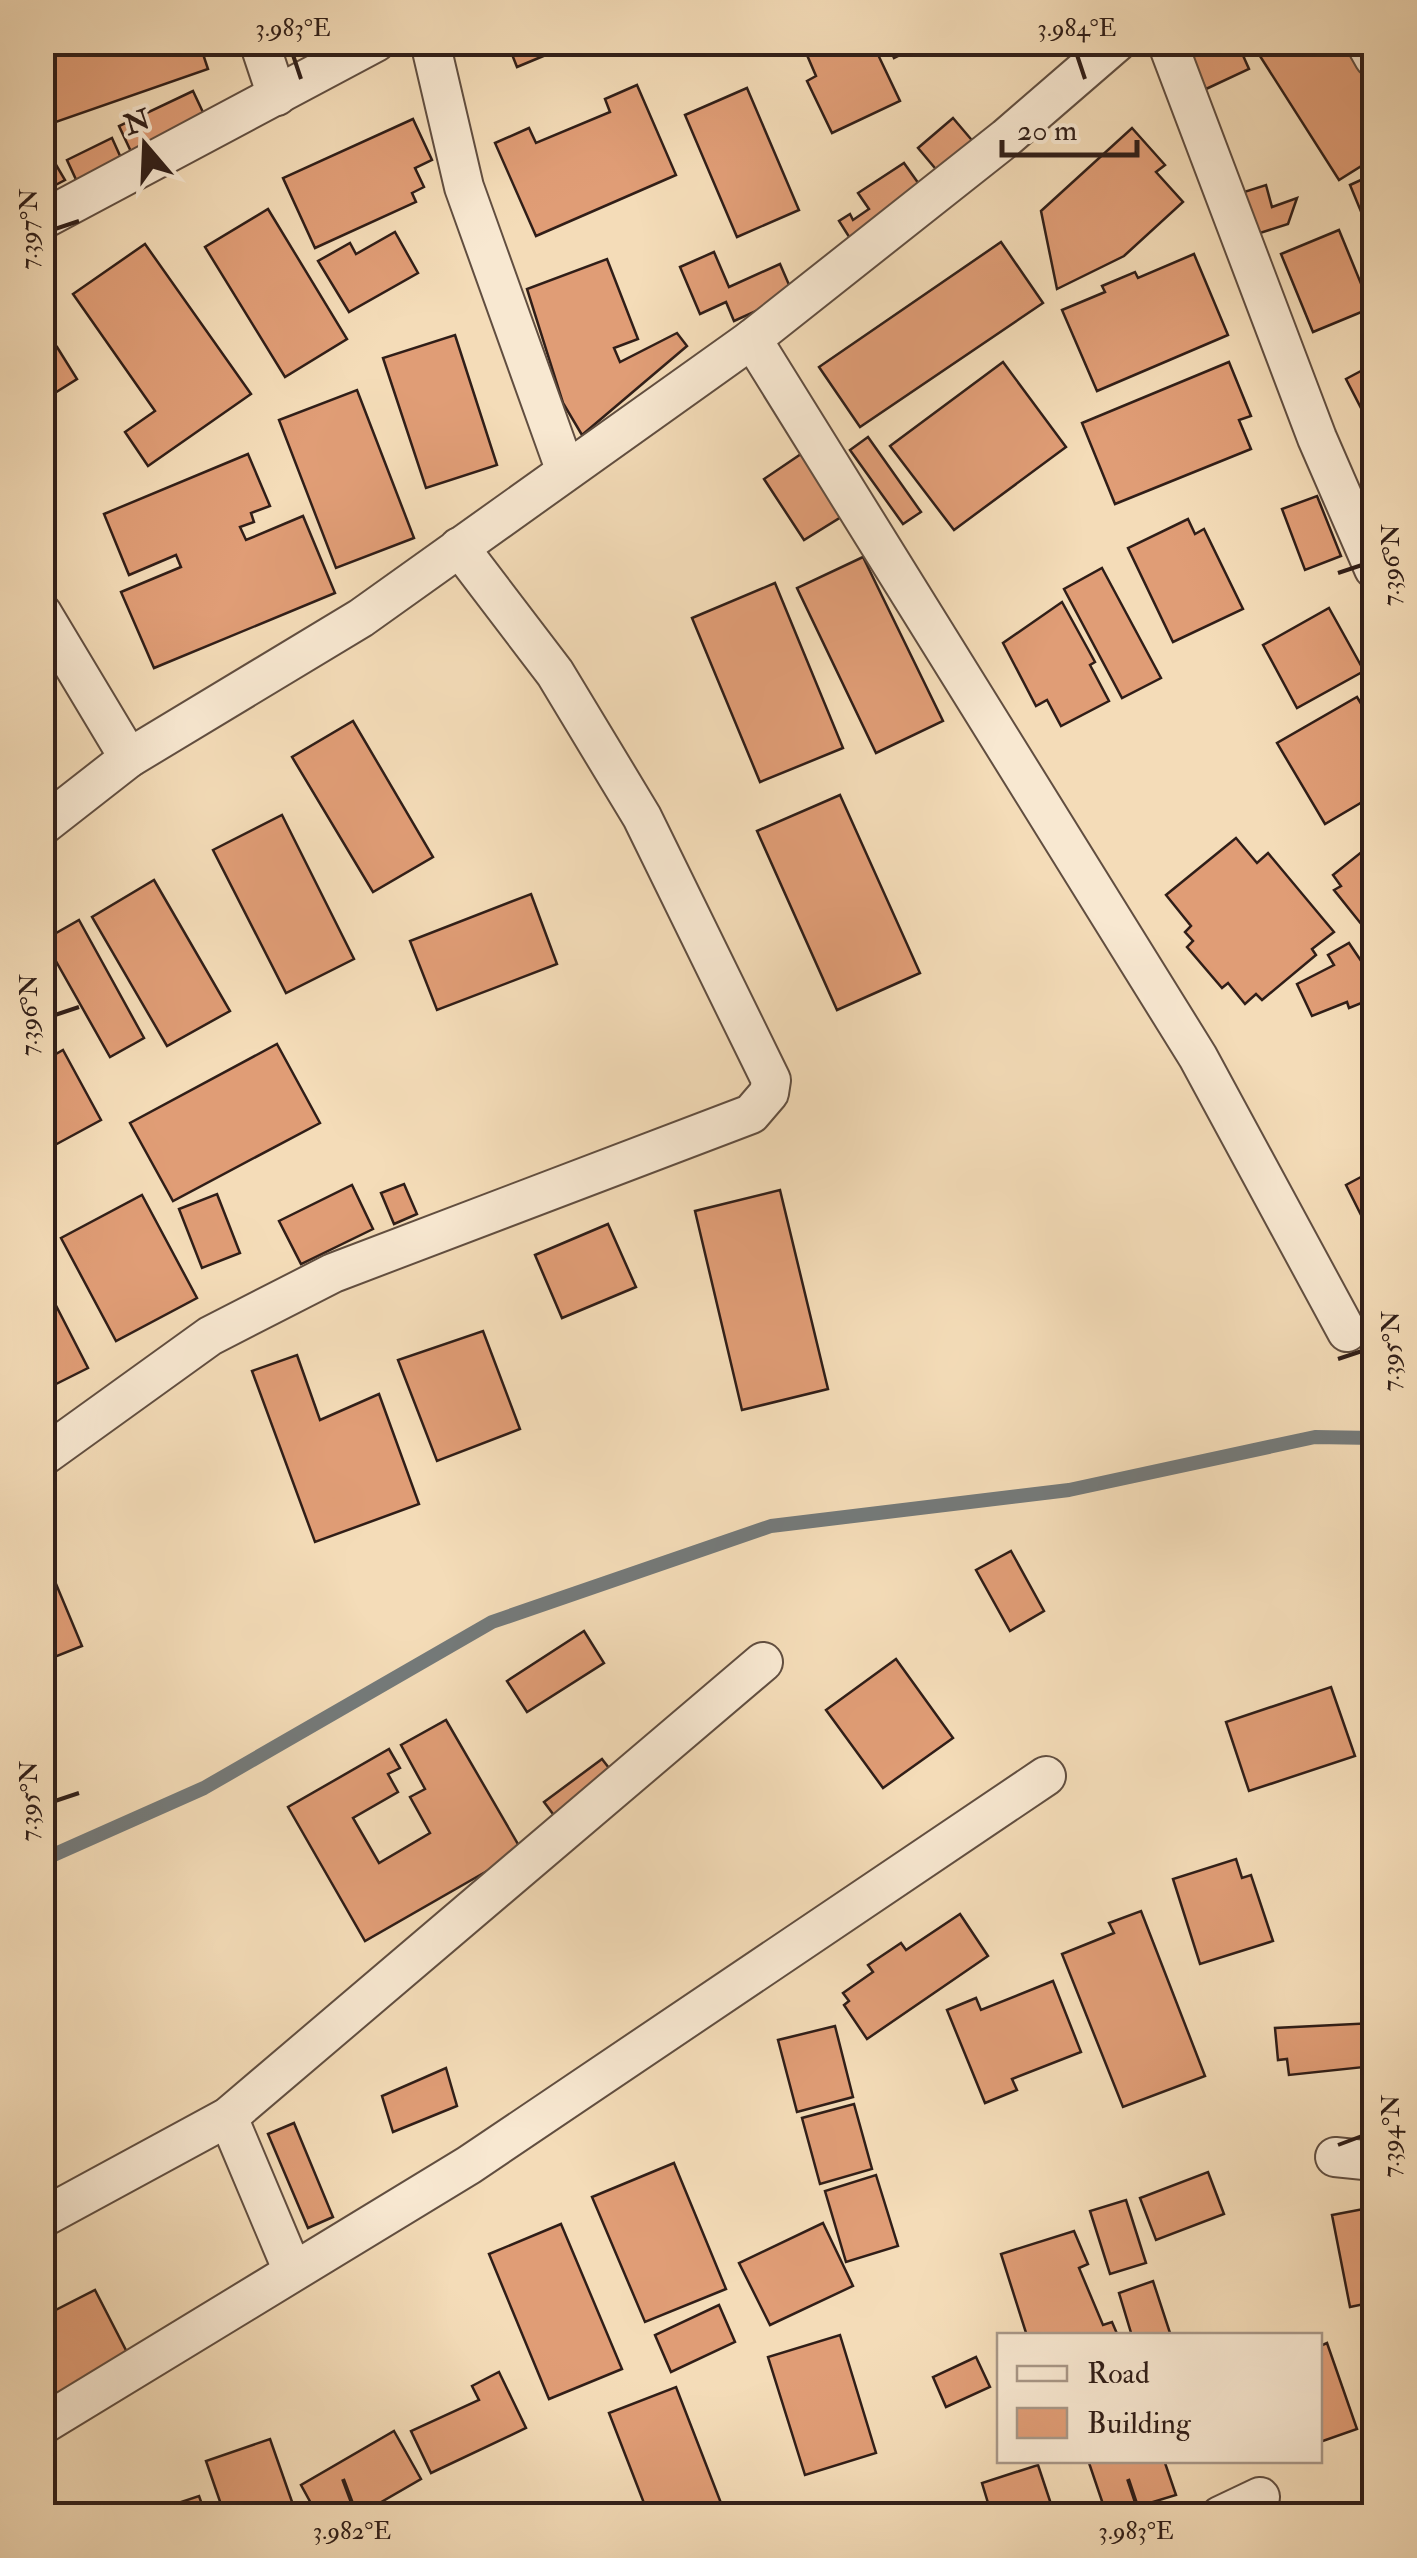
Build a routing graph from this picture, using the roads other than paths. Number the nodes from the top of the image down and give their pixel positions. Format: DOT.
graph roads {
  1 [pos="259,42"];
  2 [pos="376,42"];
  3 [pos="430,42"];
  4 [pos="1117,42"];
  5 [pos="1167,42"];
  6 [pos="1365,42"];
  7 [pos="1374,58"];
  8 [pos="277,96"];
  9 [pos="42,220"];
  10 [pos="752,339"];
  11 [pos="565,470"];
  12 [pos="459,547"];
  13 [pos="1374,569"];
  14 [pos="42,613"];
  15 [pos="129,758"];
  16 [pos="42,826"];
  17 [pos="1347,1332"];
  18 [pos="42,1457"];
  19 [pos="763,1662"];
  20 [pos="1046,1776"];
  21 [pos="228,2118"];
  22 [pos="1335,2157"];
  23 [pos="1374,2161"];
  24 [pos="42,2218"];
  25 [pos="292,2269"];
  26 [pos="42,2425"];
  27 [pos="1260,2497"];
  28 [pos="1220,2516"];
  1 -- 8 [label="street"];
  2 -- 8 [label="street"];
  3 -- 11 [label="street"];
  4 -- 10 [label="street"];
  5 -- 13 [label="street"];
  6 -- 7 [label="street"];
  8 -- 9 [label="street"];
  10 -- 11 [label="street"];
  10 -- 17 [label="street"];
  11 -- 12 [label="street"];
  12 -- 15 [label="street"];
  12 -- 18 [label="street"];
  14 -- 15 [label="street"];
  15 -- 16 [label="street"];
  19 -- 21 [label="street"];
  20 -- 25 [label="street"];
  21 -- 24 [label="street"];
  21 -- 25 [label="street"];
  22 -- 23 [label="street"];
  25 -- 26 [label="street"];
  27 -- 28 [label="street"];
}
